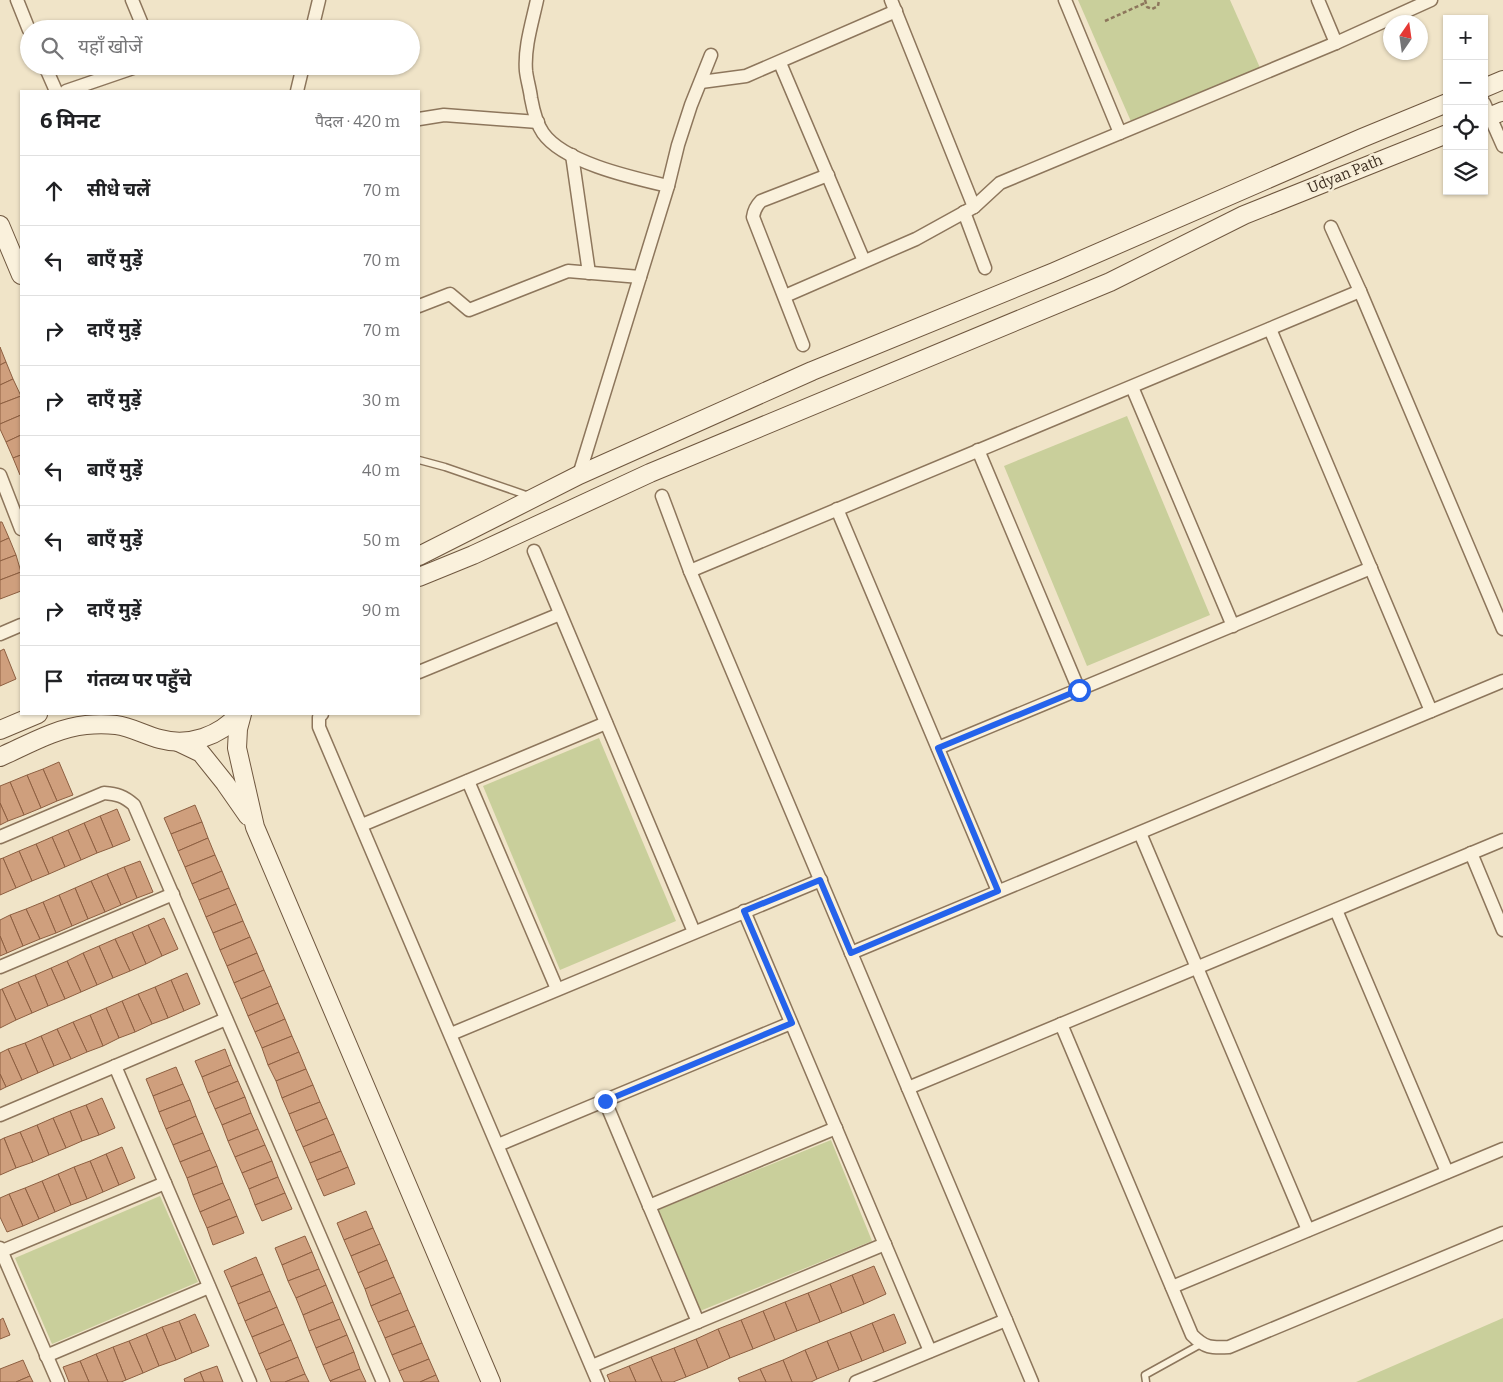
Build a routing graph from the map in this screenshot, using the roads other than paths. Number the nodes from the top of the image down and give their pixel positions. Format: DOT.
graph roads {
  1 [pos="17,0"];
  2 [pos="132,0"];
  3 [pos="319,0"];
  4 [pos="537,0"];
  5 [pos="1065,0"];
  6 [pos="1318,0"];
  7 [pos="1431,0"];
  8 [pos="894,5"];
  9 [pos="25,20"];
  10 [pos="140,20"];
  11 [pos="314,20"];
  12 [pos="1336,43"];
  13 [pos="712,55"];
  14 [pos="780,62"];
  15 [pos="49,75"];
  16 [pos="113,75"];
  17 [pos="301,75"];
  18 [pos="1503,80"];
  19 [pos="701,82"];
  20 [pos="1488,86"];
  21 [pos="56,90"];
  22 [pos="69,90"];
  23 [pos="298,90"];
  24 [pos="1443,105"];
  25 [pos="1490,112"];
  26 [pos="420,119"];
  27 [pos="538,122"];
  28 [pos="1120,132"];
  29 [pos="1443,136"];
  30 [pos="1503,146"];
  31 [pos="572,155"];
  32 [pos="828,175"];
  33 [pos="668,186"];
  34 [pos="969,210"];
  35 [pos="0,225"];
  36 [pos="1331,227"];
  37 [pos="864,262"];
  38 [pos="985,268"];
  39 [pos="20,273"];
  40 [pos="588,273"];
  41 [pos="640,277"];
  42 [pos="1360,291"];
  43 [pos="785,296"];
  44 [pos="420,306"];
  45 [pos="1270,329"];
  46 [pos="803,345"];
  47 [pos="1132,387"];
  48 [pos="978,450"];
  49 [pos="420,460"];
  50 [pos="0,475"];
  51 [pos="579,475"];
  52 [pos="662,496"];
  53 [pos="534,498"];
  54 [pos="837,509"];
  55 [pos="20,526"];
  56 [pos="534,551"];
  57 [pos="420,555"];
  58 [pos="1371,568"];
  59 [pos="690,571"];
  60 [pos="420,577"];
  61 [pos="560,614"];
  62 [pos="20,626"];
  63 [pos="1233,626"];
  64 [pos="1503,630"];
  65 [pos="0,634"];
  66 [pos="420,672"];
  67 [pos="1503,681"];
  68 [pos="1079,690"];
  69 [pos="1431,711"];
  70 [pos="36,715"];
  71 [pos="121,715"];
  72 [pos="240,715"];
  73 [pos="241,715"];
  74 [pos="321,715"];
  75 [pos="606,723"];
  76 [pos="0,730"];
  77 [pos="144,733"];
  78 [pos="176,742"];
  79 [pos="938,748"];
  80 [pos="0,757"];
  81 [pos="468,781"];
  82 [pos="362,825"];
  83 [pos="255,826"];
  84 [pos="1140,833"];
  85 [pos="0,837"];
  86 [pos="1503,840"];
  87 [pos="1471,854"];
  88 [pos="820,880"];
  89 [pos="998,891"];
  90 [pos="173,894"];
  91 [pos="1336,910"];
  92 [pos="744,911"];
  93 [pos="1503,930"];
  94 [pos="694,932"];
  95 [pos="851,953"];
  96 [pos="0,967"];
  97 [pos="1197,968"];
  98 [pos="557,989"];
  99 [pos="226,1019"];
  100 [pos="792,1023"];
  101 [pos="1061,1024"];
  102 [pos="451,1034"];
  103 [pos="115,1066"];
  104 [pos="908,1088"];
  105 [pos="605,1101"];
  106 [pos="0,1115"];
  107 [pos="836,1128"];
  108 [pos="498,1145"];
  109 [pos="1503,1148"];
  110 [pos="1447,1172"];
  111 [pos="165,1183"];
  112 [pos="649,1206"];
  113 [pos="1308,1230"];
  114 [pos="1503,1233"];
  115 [pos="885,1244"];
  116 [pos="1,1250"];
  117 [pos="1172,1286"];
  118 [pos="209,1287"];
  119 [pos="1006,1320"];
  120 [pos="698,1322"];
  121 [pos="1200,1344"];
  122 [pos="930,1351"];
  123 [pos="46,1356"];
  124 [pos="592,1366"];
  125 [pos="58,1382"];
  126 [pos="250,1382"];
  127 [pos="383,1382"];
  128 [pos="491,1382"];
  129 [pos="598,1382"];
  130 [pos="856,1382"];
  131 [pos="1032,1382"];
  132 [pos="1146,1382"];
  1 -- 9 [label="street"];
  2 -- 10 [label="street"];
  3 -- 11 [label="street"];
  4 -- 27 [label="street"];
  5 -- 28 [label="street"];
  6 -- 12 [label="street"];
  7 -- 12 [label="street"];
  8 -- 14 [label="street"];
  8 -- 34 [label="street"];
  12 -- 28 [label="street"];
  13 -- 19 [label="street"];
  14 -- 19 [label="street"];
  14 -- 32 [label="street"];
  15 -- 21 [label="street"];
  16 -- 22 [label="street"];
  17 -- 23 [label="street"];
  18 -- 20 [label="main road"];
  19 -- 33 [label="street"];
  24 -- 51 [label="main road, Udyan Path"];
  25 -- 30 [label="street"];
  26 -- 27 [label="street"];
  27 -- 31 [label="street"];
  28 -- 34 [label="street"];
  29 -- 60 [label="main road, Udyan Path"];
  31 -- 33 [label="street"];
  31 -- 40 [label="street"];
  32 -- 37 [label="street"];
  32 -- 43 [label="street"];
  33 -- 41 [label="street"];
  34 -- 37 [label="street"];
  34 -- 38 [label="street"];
  35 -- 39 [label="main road"];
  36 -- 42 [label="street"];
  37 -- 43 [label="street"];
  40 -- 41 [label="street"];
  40 -- 44 [label="street"];
  41 -- 51 [label="street"];
  42 -- 45 [label="street"];
  42 -- 64 [label="street"];
  43 -- 46 [label="street"];
  45 -- 47 [label="street"];
  45 -- 58 [label="street"];
  47 -- 48 [label="street"];
  47 -- 63 [label="street"];
  48 -- 54 [label="street"];
  48 -- 68 [label="street"];
  49 -- 53 [label="lane"];
  50 -- 55 [label="street"];
  51 -- 53 [label="main road, Udyan Path"];
  52 -- 59 [label="street"];
  53 -- 57 [label="main road, Udyan Path"];
  54 -- 59 [label="street"];
  54 -- 79 [label="street"];
  56 -- 61 [label="street"];
  58 -- 63 [label="street"];
  58 -- 69 [label="street"];
  59 -- 88 [label="street"];
  61 -- 66 [label="street"];
  61 -- 75 [label="street"];
  62 -- 65 [label="street"];
  63 -- 68 [label="street"];
  67 -- 69 [label="street"];
  68 -- 79 [label="street"];
  69 -- 84 [label="street"];
  70 -- 76 [label="main road"];
  71 -- 77 [label="main road"];
  72 -- 78 [label="main road"];
  73 -- 83 [label="main road"];
  74 -- 82 [label="street"];
  75 -- 81 [label="street"];
  75 -- 94 [label="street"];
  77 -- 78 [label="main road"];
  77 -- 80 [label="main road"];
  78 -- 83 [label="main road"];
  79 -- 89 [label="street"];
  81 -- 82 [label="street"];
  81 -- 98 [label="street"];
  82 -- 102 [label="street"];
  83 -- 128 [label="main road"];
  84 -- 89 [label="street"];
  84 -- 97 [label="street"];
  85 -- 90 [label="street"];
  86 -- 87 [label="street"];
  87 -- 91 [label="street"];
  87 -- 93 [label="street"];
  88 -- 92 [label="street"];
  88 -- 95 [label="street"];
  89 -- 95 [label="street"];
  90 -- 96 [label="street"];
  90 -- 99 [label="street"];
  91 -- 97 [label="street"];
  91 -- 110 [label="street"];
  92 -- 94 [label="street"];
  92 -- 100 [label="street"];
  94 -- 98 [label="street"];
  95 -- 104 [label="street"];
  97 -- 101 [label="street"];
  97 -- 113 [label="street"];
  98 -- 102 [label="street"];
  99 -- 103 [label="street"];
  99 -- 127 [label="street"];
  100 -- 105 [label="street"];
  100 -- 107 [label="street"];
  101 -- 104 [label="street"];
  101 -- 117 [label="street"];
  102 -- 108 [label="street"];
  103 -- 106 [label="street"];
  103 -- 111 [label="street"];
  104 -- 119 [label="street"];
  105 -- 108 [label="street"];
  105 -- 112 [label="street"];
  107 -- 112 [label="street"];
  107 -- 115 [label="street"];
  108 -- 124 [label="street"];
  109 -- 110 [label="street"];
  110 -- 113 [label="street"];
  111 -- 116 [label="street"];
  111 -- 118 [label="street"];
  112 -- 120 [label="street"];
  113 -- 117 [label="street"];
  114 -- 121 [label="street"];
  115 -- 120 [label="street"];
  115 -- 122 [label="street"];
  116 -- 123 [label="street"];
  117 -- 121 [label="street"];
  118 -- 123 [label="street"];
  118 -- 126 [label="street"];
  119 -- 122 [label="street"];
  119 -- 131 [label="street"];
  120 -- 124 [label="street"];
  121 -- 132 [label="lane"];
  122 -- 130 [label="street"];
  123 -- 125 [label="street"];
  124 -- 129 [label="street"];
}
